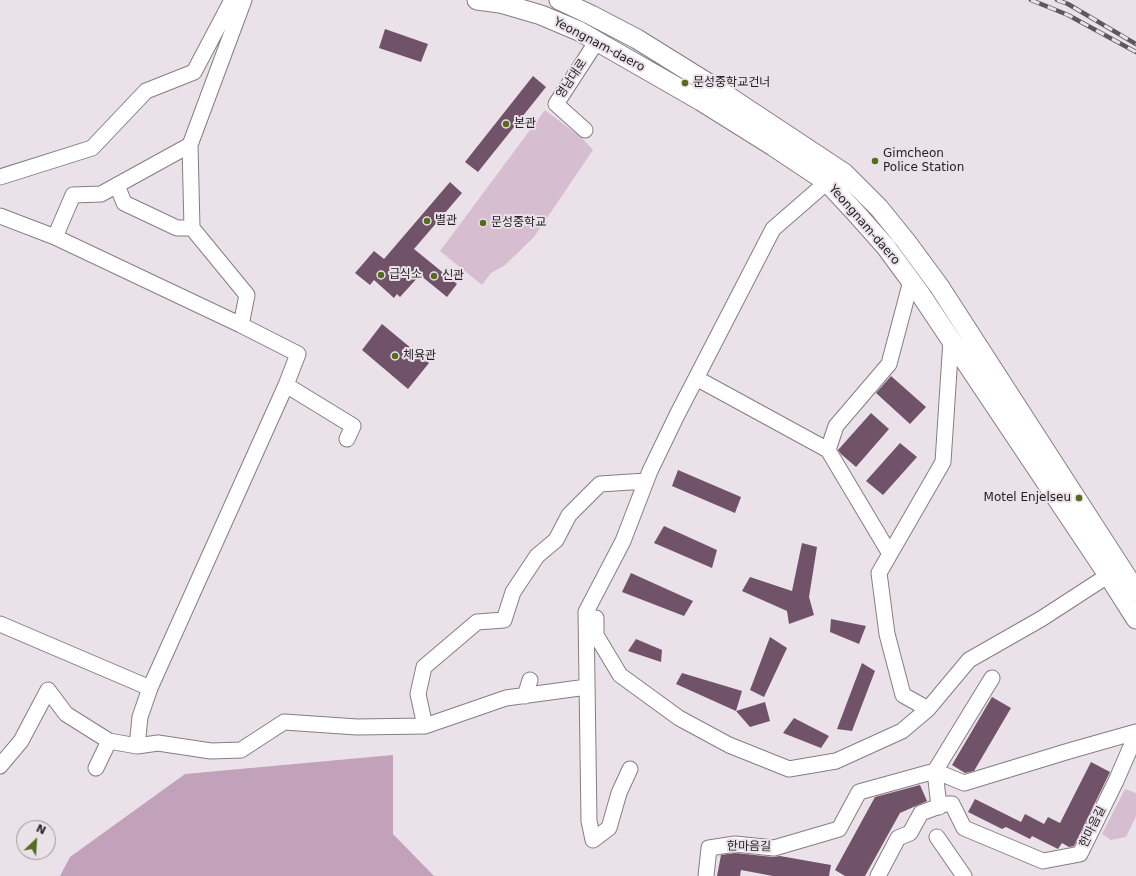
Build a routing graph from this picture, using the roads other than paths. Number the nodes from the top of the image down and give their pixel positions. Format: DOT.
graph roads {
  1 [pos="232,0"];
  2 [pos="244,0"];
  3 [pos="477,0"];
  4 [pos="559,0"];
  5 [pos="597,42"];
  6 [pos="585,130"];
  7 [pos="190,145"];
  8 [pos="0,177"];
  9 [pos="827,182"];
  10 [pos="117,185"];
  11 [pos="0,216"];
  12 [pos="192,228"];
  13 [pos="55,237"];
  14 [pos="911,281"];
  15 [pos="241,325"];
  16 [pos="951,340"];
  17 [pos="696,378"];
  18 [pos="286,385"];
  19 [pos="347,439"];
  20 [pos="828,450"];
  21 [pos="646,481"];
  22 [pos="890,554"];
  23 [pos="1114,571"];
  24 [pos="1136,591"];
  25 [pos="596,593"];
  26 [pos="1136,619"];
  27 [pos="0,624"];
  28 [pos="992,678"];
  29 [pos="530,680"];
  30 [pos="587,687"];
  31 [pos="148,694"];
  32 [pos="525,696"];
  33 [pos="928,710"];
  34 [pos="409,718"];
  35 [pos="425,726"];
  36 [pos="1136,732"];
  37 [pos="1136,739"];
  38 [pos="109,741"];
  39 [pos="137,746"];
  40 [pos="0,766"];
  41 [pos="96,768"];
  42 [pos="630,769"];
  43 [pos="935,771"];
  44 [pos="939,807"];
  45 [pos="937,837"];
  46 [pos="706,876"];
  47 [pos="878,876"];
  48 [pos="964,876"];
  1 -- 8 [label="street"];
  2 -- 7 [label="street"];
  3 -- 5 [label="main road, Yeongnam-daero"];
  4 -- 23 [label="main road, Yeongnam-daero"];
  5 -- 6 [label="street, 영남대로"];
  5 -- 9 [label="main road, Yeongnam-daero"];
  7 -- 10 [label="street"];
  7 -- 12 [label="street"];
  9 -- 14 [label="main road, Yeongnam-daero"];
  9 -- 17 [label="street"];
  10 -- 12 [label="street"];
  10 -- 13 [label="street"];
  11 -- 13 [label="street"];
  12 -- 15 [label="street"];
  13 -- 15 [label="street"];
  14 -- 16 [label="main road, Yeongnam-daero"];
  14 -- 20 [label="street"];
  15 -- 18 [label="street"];
  16 -- 22 [label="street"];
  16 -- 23 [label="main road, Yeongnam-daero"];
  17 -- 20 [label="street"];
  17 -- 21 [label="street"];
  18 -- 19 [label="street"];
  18 -- 31 [label="street"];
  20 -- 22 [label="street"];
  21 -- 25 [label="street"];
  21 -- 35 [label="street"];
  22 -- 33 [label="street"];
  23 -- 24 [label="main road, Yeongnam-daero"];
  23 -- 26 [label="main road, Yeongnam-daero"];
  23 -- 33 [label="street"];
  25 -- 30 [label="street"];
  25 -- 33 [label="street"];
  27 -- 31 [label="street"];
  28 -- 43 [label="street"];
  29 -- 32 [label="street"];
  30 -- 32 [label="street"];
  30 -- 42 [label="street"];
  31 -- 39 [label="street"];
  32 -- 35 [label="street"];
  34 -- 35 [label="street"];
  35 -- 39 [label="street"];
  36 -- 43 [label="street"];
  37 -- 44 [label="street, 한마음길"];
  38 -- 39 [label="street"];
  38 -- 40 [label="street"];
  38 -- 41 [label="street"];
  43 -- 44 [label="street"];
  43 -- 46 [label="street, 한마음길"];
  44 -- 47 [label="street, 한마음길"];
  45 -- 48 [label="street"];
}
